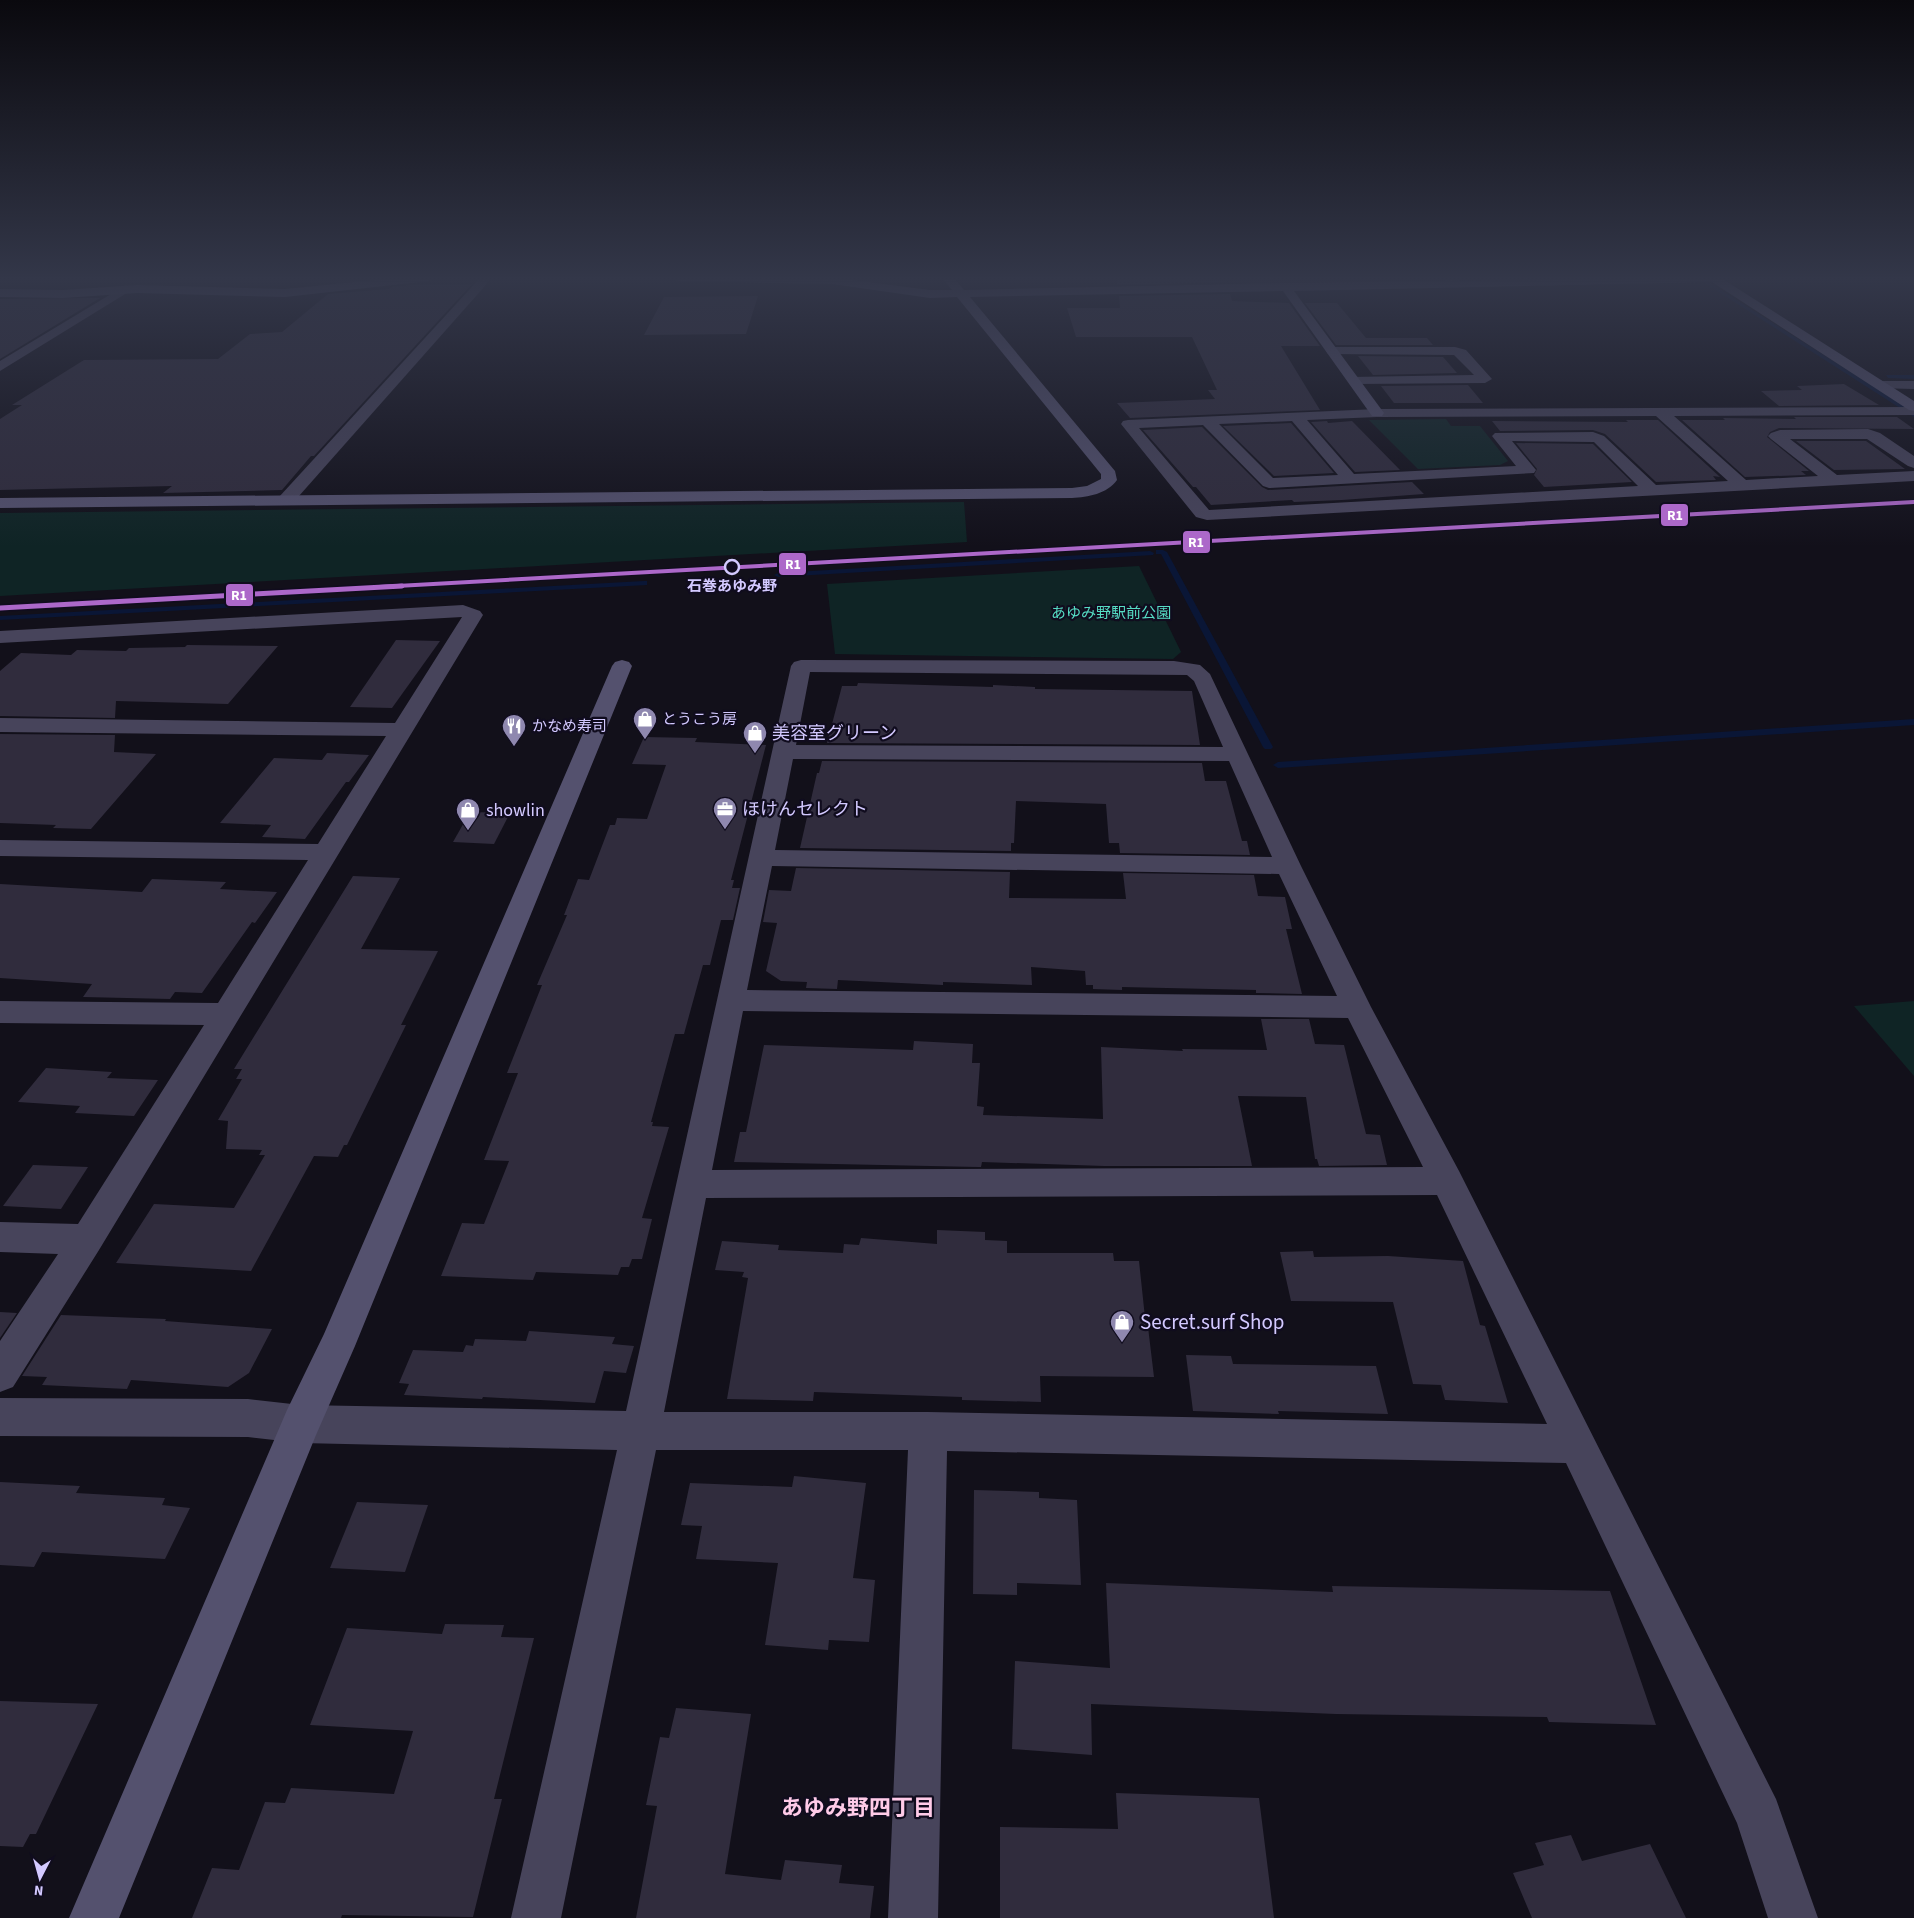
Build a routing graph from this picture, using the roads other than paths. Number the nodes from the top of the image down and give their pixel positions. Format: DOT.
graph roads {
  1 [pos="405,368"];
  2 [pos="1021,368"];
  3 [pos="1346,368"];
  4 [pos="1474,368"];
  5 [pos="1853,368"];
  6 [pos="1355,380"];
  7 [pos="1881,385"];
  8 [pos="1914,385"];
  9 [pos="1914,406"];
  10 [pos="1914,411"];
  11 [pos="1660,412"];
  12 [pos="1377,413"];
  13 [pos="1296,417"];
  14 [pos="1206,420"];
  15 [pos="1914,463"];
  16 [pos="1914,476"];
  17 [pos="1350,478"];
  18 [pos="1830,479"];
  19 [pos="1742,484"];
  20 [pos="1652,491"];
  21 [pos="285,501"];
  22 [pos="0,503"];
  23 [pos="5,640"];
  24 [pos="622,666"];
  25 [pos="0,725"];
  26 [pos="403,730"];
  27 [pos="783,752"];
  28 [pos="1236,754"];
  29 [pos="0,848"];
  30 [pos="327,852"];
  31 [pos="761,858"];
  32 [pos="1288,866"];
  33 [pos="730,1000"];
  34 [pos="1357,1007"];
  35 [pos="0,1012"];
  36 [pos="226,1014"];
  37 [pos="1447,1181"];
  38 [pos="692,1184"];
  39 [pos="0,1237"];
  40 [pos="86,1239"];
  41 [pos="0,1374"];
  42 [pos="0,1417"];
  43 [pos="301,1424"];
  44 [pos="641,1431"];
  45 [pos="928,1431"];
  46 [pos="1576,1444"];
  47 [pos="94,1918"];
  48 [pos="536,1918"];
  49 [pos="913,1918"];
  50 [pos="1794,1918"];
  1 -- 21 [label="street"];
  2 -- 21 [label="street"];
  3 -- 6 [label="street"];
  4 -- 6 [label="street"];
  5 -- 7 [label="street"];
  6 -- 12 [label="street"];
  7 -- 8 [label="street"];
  7 -- 9 [label="street"];
  10 -- 11 [label="street"];
  11 -- 12 [label="street"];
  11 -- 19 [label="street"];
  12 -- 13 [label="street"];
  13 -- 14 [label="street"];
  13 -- 17 [label="street"];
  14 -- 17 [label="street"];
  14 -- 20 [label="street"];
  15 -- 18 [label="street"];
  16 -- 18 [label="street"];
  17 -- 20 [label="street"];
  18 -- 19 [label="street"];
  19 -- 20 [label="street"];
  21 -- 22 [label="street"];
  23 -- 26 [label="street"];
  24 -- 43 [label="street"];
  25 -- 26 [label="street"];
  26 -- 30 [label="street"];
  27 -- 28 [label="street"];
  27 -- 28 [label="street"];
  27 -- 31 [label="street"];
  28 -- 32 [label="street"];
  29 -- 30 [label="street"];
  30 -- 36 [label="street"];
  31 -- 32 [label="street"];
  31 -- 33 [label="street"];
  32 -- 34 [label="street"];
  33 -- 34 [label="street"];
  33 -- 38 [label="street"];
  34 -- 37 [label="street"];
  35 -- 36 [label="street"];
  36 -- 40 [label="street"];
  37 -- 38 [label="street"];
  37 -- 46 [label="street"];
  38 -- 44 [label="street"];
  39 -- 40 [label="street"];
  40 -- 41 [label="street"];
  42 -- 43 [label="street"];
  43 -- 44 [label="street"];
  43 -- 47 [label="street"];
  44 -- 45 [label="street"];
  44 -- 48 [label="street"];
  45 -- 46 [label="street"];
  45 -- 49 [label="street"];
  46 -- 50 [label="street"];
}
